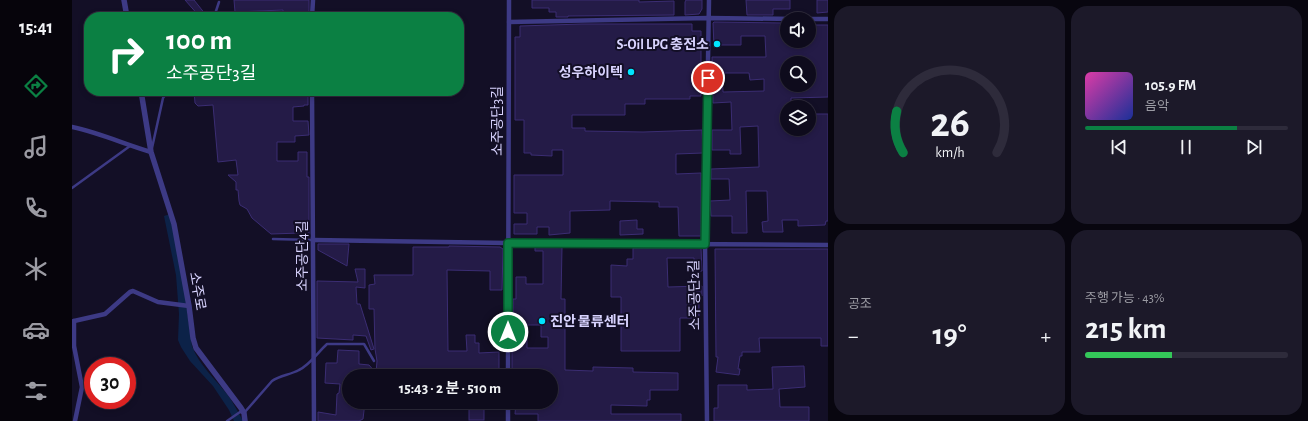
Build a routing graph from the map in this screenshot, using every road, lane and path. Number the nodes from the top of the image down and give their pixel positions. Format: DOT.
graph roads {
  1 [pos="124,0"];
  2 [pos="313,0"];
  3 [pos="508,0"];
  4 [pos="709,0"];
  5 [pos="219,2"];
  6 [pos="126,12"];
  7 [pos="216,12"];
  8 [pos="312,12"];
  9 [pos="709,18"];
  10 [pos="780,19"];
  11 [pos="816,19"];
  12 [pos="828,19"];
  13 [pos="508,22"];
  14 [pos="142,96"];
  15 [pos="164,96"];
  16 [pos="312,96"];
  17 [pos="72,127"];
  18 [pos="130,146"];
  19 [pos="151,152"];
  20 [pos="72,188"];
  21 [pos="273,239"];
  22 [pos="313,240"];
  23 [pos="508,243"];
  24 [pos="705,244"];
  25 [pos="828,245"];
  26 [pos="189,306"];
  27 [pos="73,320"];
  28 [pos="313,358"];
  29 [pos="374,361"];
  30 [pos="508,369"];
  31 [pos="508,409"];
  32 [pos="244,413"];
  33 [pos="76,421"];
  34 [pos="227,421"];
  35 [pos="245,421"];
  36 [pos="314,421"];
  37 [pos="508,421"];
  38 [pos="707,421"];
  1 -- 6 [label="street"];
  2 -- 8 [label="street"];
  3 -- 13 [label="street, 소주공단3길"];
  4 -- 9 [label="street, 소주공단2길"];
  5 -- 7 [label="lane"];
  9 -- 10 [label="street"];
  9 -- 13 [label="street"];
  9 -- 24 [label="street, 소주공단2길"];
  11 -- 12 [label="street"];
  13 -- 23 [label="street, 소주공단3길"];
  14 -- 19 [label="street, 소주로"];
  15 -- 19 [label="lane"];
  16 -- 22 [label="street, 소주공단4길"];
  17 -- 18 [label="street"];
  18 -- 19 [label="street"];
  18 -- 20 [label="lane"];
  19 -- 26 [label="street, 소주로"];
  21 -- 22 [label="lane"];
  22 -- 23 [label="street"];
  22 -- 28 [label="street, 소주공단4길"];
  23 -- 24 [label="street"];
  23 -- 30 [label="street, 소주공단3길"];
  24 -- 25 [label="street"];
  24 -- 38 [label="street, 소주공단2길"];
  26 -- 27 [label="street"];
  26 -- 32 [label="street, 소주로"];
  27 -- 33 [label="street"];
  28 -- 29 [label="lane"];
  28 -- 32 [label="lane"];
  28 -- 36 [label="street, 소주공단4길"];
  31 -- 37 [label="street"];
  32 -- 34 [label="lane"];
  32 -- 35 [label="street, 소주로"];
}
